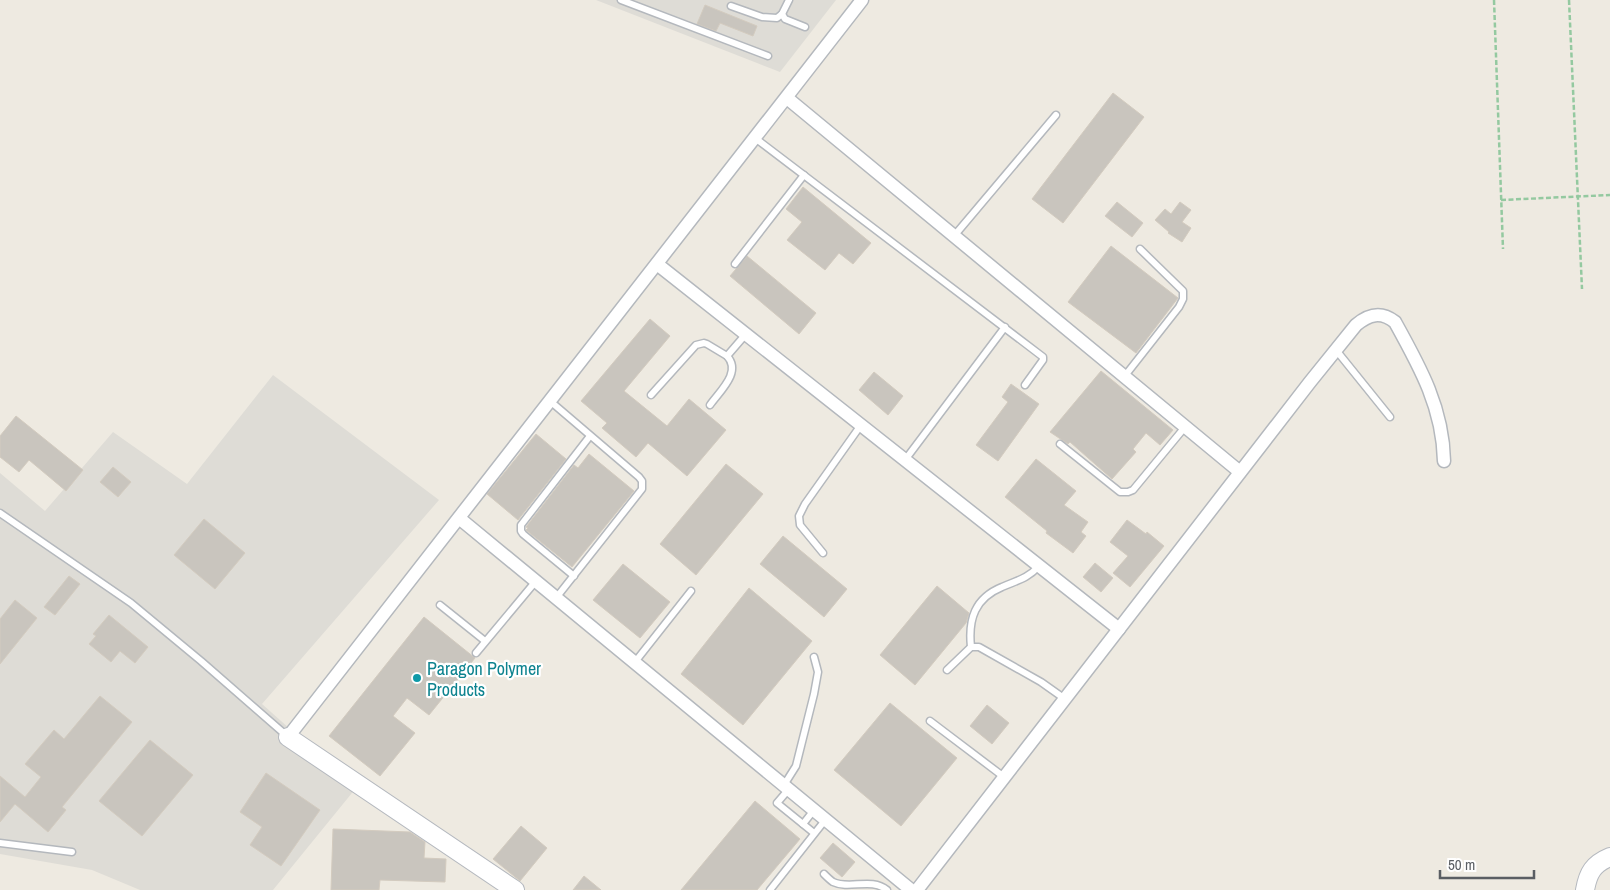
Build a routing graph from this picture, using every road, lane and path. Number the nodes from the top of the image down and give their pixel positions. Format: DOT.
graph roads {
  1 [pos="620,0"];
  2 [pos="789,0"];
  3 [pos="862,0"];
  4 [pos="1494,0"];
  5 [pos="1569,0"];
  6 [pos="731,6"];
  7 [pos="782,14"];
  8 [pos="805,27"];
  9 [pos="768,56"];
  10 [pos="787,98"];
  11 [pos="1056,115"];
  12 [pos="755,138"];
  13 [pos="804,175"];
  14 [pos="1610,195"];
  15 [pos="1577,196"];
  16 [pos="1501,200"];
  17 [pos="954,236"];
  18 [pos="1140,248"];
  19 [pos="1503,249"];
  20 [pos="657,264"];
  21 [pos="735,264"];
  22 [pos="1582,289"];
  23 [pos="1005,327"];
  24 [pos="746,334"];
  25 [pos="1336,350"];
  26 [pos="727,356"];
  27 [pos="1124,376"];
  28 [pos="1025,385"];
  29 [pos="651,395"];
  30 [pos="550,401"];
  31 [pos="710,405"];
  32 [pos="1390,417"];
  33 [pos="861,425"];
  34 [pos="1185,427"];
  35 [pos="590,436"];
  36 [pos="1060,444"];
  37 [pos="905,460"];
  38 [pos="1444,461"];
  39 [pos="1240,472"];
  40 [pos="0,513"];
  41 [pos="459,518"];
  42 [pos="823,553"];
  43 [pos="1040,566"];
  44 [pos="574,576"];
  45 [pos="536,581"];
  46 [pos="691,591"];
  47 [pos="556,598"];
  48 [pos="440,605"];
  49 [pos="1119,629"];
  50 [pos="485,641"];
  51 [pos="971,647"];
  52 [pos="476,654"];
  53 [pos="814,657"];
  54 [pos="635,662"];
  55 [pos="947,670"];
  56 [pos="1064,699"];
  57 [pos="930,721"];
  58 [pos="288,737"];
  59 [pos="1004,777"];
  60 [pos="786,787"];
  61 [pos="814,810"];
  62 [pos="826,819"];
  63 [pos="803,824"];
  64 [pos="814,833"];
  65 [pos="0,843"];
  66 [pos="72,852"];
  67 [pos="1610,858"];
  68 [pos="824,874"];
  69 [pos="515,890"];
  70 [pos="770,890"];
  71 [pos="886,890"];
  72 [pos="912,890"];
  73 [pos="917,890"];
  74 [pos="1585,890"];
  1 -- 9 [label="lane"];
  2 -- 7 [label="lane"];
  3 -- 10 [label="street"];
  4 -- 16 [label="path"];
  5 -- 15 [label="path"];
  6 -- 7 [label="lane"];
  7 -- 8 [label="lane"];
  10 -- 12 [label="street"];
  10 -- 17 [label="street"];
  11 -- 17 [label="lane"];
  12 -- 13 [label="lane"];
  12 -- 20 [label="street"];
  13 -- 21 [label="lane"];
  13 -- 23 [label="lane"];
  14 -- 15 [label="path"];
  15 -- 16 [label="path"];
  15 -- 22 [label="path"];
  16 -- 19 [label="path"];
  17 -- 27 [label="street"];
  18 -- 27 [label="lane"];
  20 -- 24 [label="street"];
  20 -- 30 [label="street"];
  23 -- 28 [label="lane"];
  23 -- 37 [label="lane"];
  24 -- 26 [label="lane"];
  24 -- 33 [label="street"];
  25 -- 32 [label="lane"];
  25 -- 38 [label="street"];
  25 -- 39 [label="street"];
  26 -- 29 [label="lane"];
  26 -- 31 [label="lane"];
  27 -- 34 [label="street"];
  30 -- 35 [label="lane"];
  30 -- 41 [label="street"];
  33 -- 37 [label="street"];
  33 -- 42 [label="lane"];
  34 -- 36 [label="lane"];
  34 -- 39 [label="street"];
  35 -- 44 [label="lane"];
  35 -- 44 [label="lane"];
  37 -- 43 [label="street"];
  39 -- 49 [label="street"];
  40 -- 58 [label="lane"];
  41 -- 45 [label="street"];
  41 -- 58 [label="street"];
  43 -- 49 [label="street"];
  43 -- 51 [label="lane"];
  44 -- 47 [label="lane"];
  45 -- 47 [label="street"];
  45 -- 50 [label="lane"];
  46 -- 54 [label="lane"];
  47 -- 54 [label="street"];
  48 -- 50 [label="lane"];
  49 -- 56 [label="street"];
  50 -- 52 [label="lane"];
  51 -- 55 [label="lane"];
  51 -- 56 [label="lane"];
  53 -- 60 [label="lane"];
  54 -- 60 [label="street"];
  56 -- 59 [label="street"];
  57 -- 59 [label="lane"];
  58 -- 69 [label="street"];
  59 -- 73 [label="street"];
  60 -- 61 [label="street"];
  60 -- 63 [label="lane"];
  61 -- 62 [label="street"];
  61 -- 63 [label="lane"];
  62 -- 64 [label="lane"];
  62 -- 72 [label="street"];
  63 -- 64 [label="lane"];
  64 -- 70 [label="lane"];
  65 -- 66 [label="lane"];
  67 -- 74 [label="street"];
  68 -- 71 [label="lane"];
}
